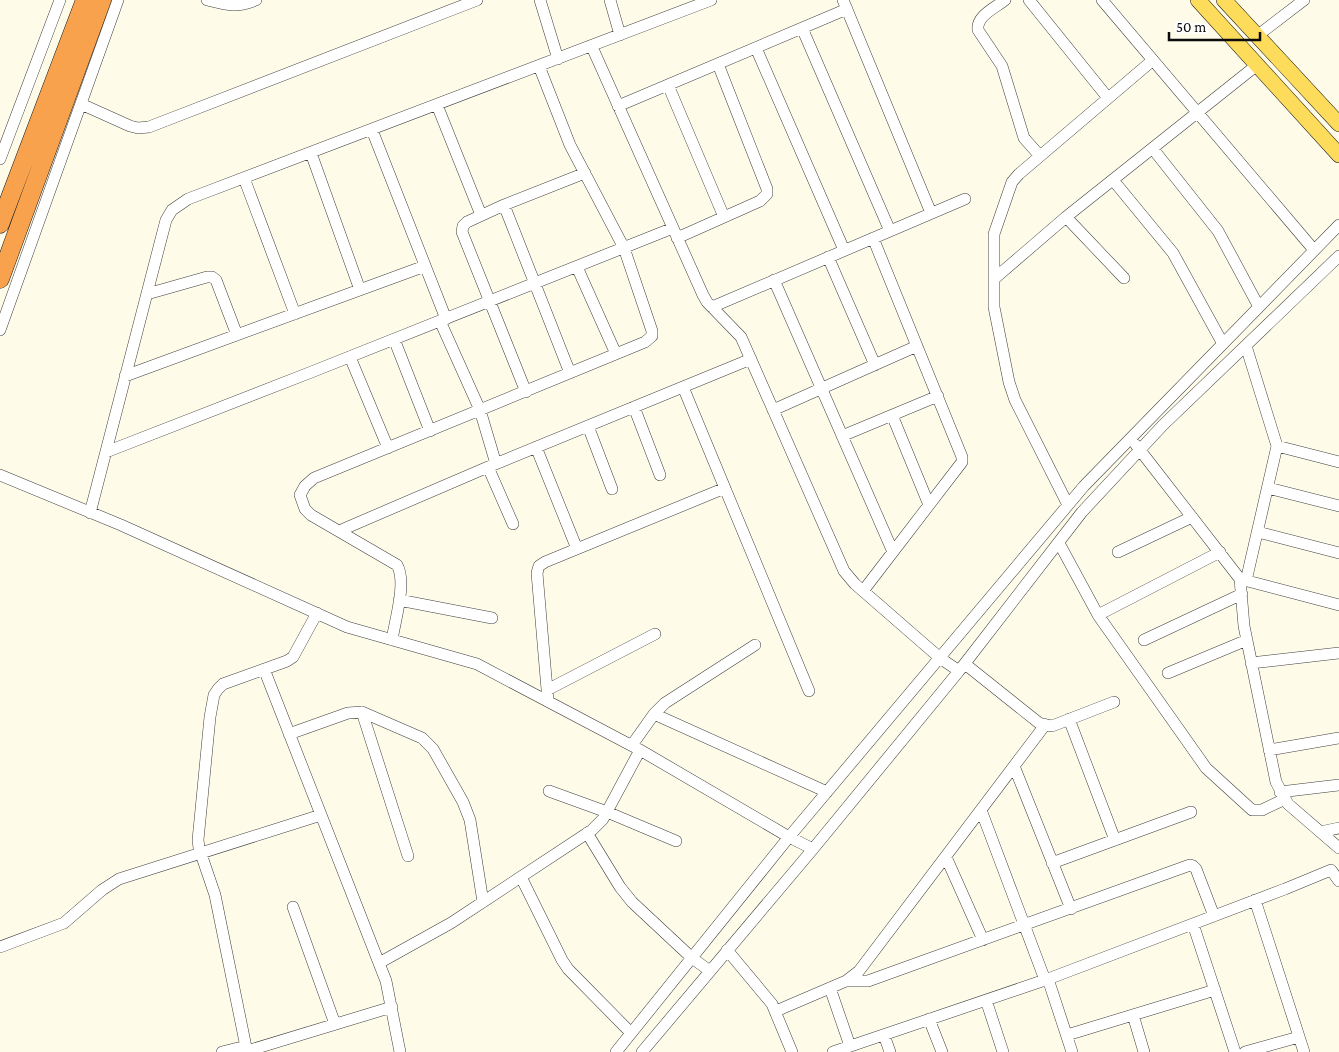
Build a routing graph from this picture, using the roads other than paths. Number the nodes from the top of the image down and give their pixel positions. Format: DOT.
graph roads {
  1 [pos="60,0"];
  2 [pos="84,0"];
  3 [pos="102,0"];
  4 [pos="118,0"];
  5 [pos="207,0"];
  6 [pos="256,0"];
  7 [pos="477,0"];
  8 [pos="540,0"];
  9 [pos="610,0"];
  10 [pos="711,0"];
  11 [pos="1005,0"];
  12 [pos="1029,0"];
  13 [pos="1102,0"];
  14 [pos="1198,0"];
  15 [pos="1224,0"];
  16 [pos="1304,0"];
  17 [pos="682,5"];
  18 [pos="845,5"];
  19 [pos="802,28"];
  20 [pos="620,36"];
  21 [pos="1257,36"];
  22 [pos="592,47"];
  23 [pos="756,48"];
  24 [pos="558,59"];
  25 [pos="1153,60"];
  26 [pos="718,64"];
  27 [pos="1257,65"];
  28 [pos="539,66"];
  29 [pos="668,85"];
  30 [pos="1108,98"];
  31 [pos="81,104"];
  32 [pos="436,105"];
  33 [pos="618,106"];
  34 [pos="1198,113"];
  35 [pos="1339,124"];
  36 [pos="372,130"];
  37 [pos="1153,149"];
  38 [pos="311,153"];
  39 [pos="1339,155"];
  40 [pos="1040,156"];
  41 [pos="0,159"];
  42 [pos="585,173"];
  43 [pos="244,178"];
  44 [pos="1113,180"];
  45 [pos="965,199"];
  46 [pos="504,205"];
  47 [pos="931,213"];
  48 [pos="481,215"];
  49 [pos="724,217"];
  50 [pos="1066,217"];
  51 [pos="0,224"];
  52 [pos="1339,224"];
  53 [pos="890,231"];
  54 [pos="675,233"];
  55 [pos="873,238"];
  56 [pos="624,248"];
  57 [pos="844,250"];
  58 [pos="1314,250"];
  59 [pos="1339,256"];
  60 [pos="828,257"];
  61 [pos="425,266"];
  62 [pos="577,267"];
  63 [pos="994,278"];
  64 [pos="1124,278"];
  65 [pos="0,279"];
  66 [pos="774,280"];
  67 [pos="536,283"];
  68 [pos="360,290"];
  69 [pos="147,294"];
  70 [pos="491,301"];
  71 [pos="712,307"];
  72 [pos="1259,307"];
  73 [pos="295,314"];
  74 [pos="443,320"];
  75 [pos="1245,321"];
  76 [pos="0,330"];
  77 [pos="1258,334"];
  78 [pos="237,335"];
  79 [pos="394,339"];
  80 [pos="1223,344"];
  81 [pos="917,346"];
  82 [pos="1246,346"];
  83 [pos="616,354"];
  84 [pos="350,357"];
  85 [pos="751,360"];
  86 [pos="875,365"];
  87 [pos="570,373"];
  88 [pos="125,376"];
  89 [pos="683,387"];
  90 [pos="822,389"];
  91 [pos="526,392"];
  92 [pos="938,396"];
  93 [pos="634,407"];
  94 [pos="480,410"];
  95 [pos="773,410"];
  96 [pos="892,415"];
  97 [pos="588,426"];
  98 [pos="430,430"];
  99 [pos="842,436"];
  100 [pos="1130,439"];
  101 [pos="1277,446"];
  102 [pos="536,447"];
  103 [pos="388,448"];
  104 [pos="1140,450"];
  105 [pos="106,452"];
  106 [pos="1339,462"];
  107 [pos="492,465"];
  108 [pos="0,475"];
  109 [pos="660,475"];
  110 [pos="725,488"];
  111 [pos="1268,488"];
  112 [pos="612,489"];
  113 [pos="929,505"];
  114 [pos="1068,505"];
  115 [pos="1339,506"];
  116 [pos="90,512"];
  117 [pos="1192,517"];
  118 [pos="513,524"];
  119 [pos="339,531"];
  120 [pos="1258,532"];
  121 [pos="1058,543"];
  122 [pos="577,549"];
  123 [pos="893,552"];
  124 [pos="1118,552"];
  125 [pos="1220,552"];
  126 [pos="1339,553"];
  127 [pos="1243,580"];
  128 [pos="863,591"];
  129 [pos="1242,594"];
  130 [pos="399,600"];
  131 [pos="1339,605"];
  132 [pos="317,613"];
  133 [pos="1098,615"];
  134 [pos="492,618"];
  135 [pos="655,634"];
  136 [pos="392,640"];
  137 [pos="1144,640"];
  138 [pos="1247,640"];
  139 [pos="755,645"];
  140 [pos="1339,652"];
  141 [pos="940,658"];
  142 [pos="1252,663"];
  143 [pos="962,668"];
  144 [pos="264,669"];
  145 [pos="1168,673"];
  146 [pos="809,691"];
  147 [pos="547,696"];
  148 [pos="1114,702"];
  149 [pos="362,712"];
  150 [pos="654,714"];
  151 [pos="1069,719"];
  152 [pos="1046,725"];
  153 [pos="289,734"];
  154 [pos="1339,738"];
  155 [pos="636,748"];
  156 [pos="1269,750"];
  157 [pos="1014,766"];
  158 [pos="1339,785"];
  159 [pos="549,791"];
  160 [pos="827,792"];
  161 [pos="1283,796"];
  162 [pos="981,810"];
  163 [pos="607,812"];
  164 [pos="1191,812"];
  165 [pos="321,816"];
  166 [pos="1339,828"];
  167 [pos="1320,832"];
  168 [pos="587,833"];
  169 [pos="789,837"];
  170 [pos="1116,840"];
  171 [pos="676,841"];
  172 [pos="1339,848"];
  173 [pos="813,849"];
  174 [pos="201,854"];
  175 [pos="408,856"];
  176 [pos="946,857"];
  177 [pos="1052,863"];
  178 [pos="521,877"];
  179 [pos="1339,880"];
  180 [pos="1255,900"];
  181 [pos="483,902"];
  182 [pos="293,907"];
  183 [pos="1071,909"];
  184 [pos="1214,916"];
  185 [pos="1193,924"];
  186 [pos="1025,926"];
  187 [pos="983,940"];
  188 [pos="0,948"];
  189 [pos="727,950"];
  190 [pos="692,958"];
  191 [pos="379,962"];
  192 [pos="710,971"];
  193 [pos="1047,979"];
  194 [pos="846,981"];
  195 [pos="830,988"];
  196 [pos="1215,990"];
  197 [pos="986,1000"];
  198 [pos="392,1007"];
  199 [pos="776,1011"];
  200 [pos="1133,1015"];
  201 [pos="929,1019"];
  202 [pos="335,1024"];
  203 [pos="631,1034"];
  204 [pos="884,1035"];
  205 [pos="1067,1035"];
  206 [pos="1300,1037"];
  207 [pos="247,1050"];
  208 [pos="841,1050"];
  209 [pos="222,1052"];
  210 [pos="400,1052"];
  211 [pos="616,1052"];
  212 [pos="642,1052"];
  213 [pos="792,1052"];
  214 [pos="890,1052"];
  215 [pos="942,1052"];
  216 [pos="1003,1052"];
  217 [pos="1072,1052"];
  218 [pos="1144,1052"];
  219 [pos="1235,1052"];
  220 [pos="1244,1052"];
  221 [pos="1304,1052"];
  1 -- 41 [label="street"];
  2 -- 51 [label="highway"];
  3 -- 65 [label="highway"];
  4 -- 31 [label="street"];
  5 -- 6 [label="street"];
  7 -- 31 [label="street"];
  8 -- 24 [label="street"];
  9 -- 20 [label="street"];
  10 -- 17 [label="street"];
  11 -- 40 [label="street"];
  12 -- 30 [label="street"];
  13 -- 25 [label="street"];
  14 -- 27 [label="main road"];
  15 -- 21 [label="main road"];
  16 -- 21 [label="street"];
  17 -- 20 [label="street"];
  18 -- 19 [label="street"];
  18 -- 47 [label="street"];
  19 -- 23 [label="street"];
  19 -- 53 [label="street"];
  20 -- 22 [label="street"];
  21 -- 35 [label="main road"];
  22 -- 24 [label="street"];
  22 -- 33 [label="street"];
  23 -- 26 [label="street"];
  23 -- 57 [label="street"];
  24 -- 28 [label="street"];
  25 -- 30 [label="street"];
  25 -- 34 [label="street"];
  26 -- 29 [label="street"];
  26 -- 49 [label="street"];
  27 -- 34 [label="street"];
  27 -- 39 [label="main road"];
  28 -- 32 [label="street"];
  28 -- 42 [label="street"];
  29 -- 33 [label="street"];
  29 -- 49 [label="street"];
  30 -- 40 [label="street"];
  31 -- 76 [label="street"];
  32 -- 36 [label="street"];
  32 -- 48 [label="street"];
  33 -- 54 [label="street"];
  34 -- 37 [label="street"];
  34 -- 58 [label="street"];
  36 -- 38 [label="street"];
  36 -- 61 [label="street"];
  37 -- 44 [label="street"];
  37 -- 72 [label="street"];
  38 -- 43 [label="street"];
  38 -- 68 [label="street"];
  40 -- 63 [label="street"];
  42 -- 46 [label="street"];
  42 -- 56 [label="street"];
  43 -- 69 [label="street"];
  43 -- 73 [label="street"];
  44 -- 50 [label="street"];
  44 -- 80 [label="street"];
  45 -- 47 [label="street"];
  46 -- 48 [label="street"];
  46 -- 67 [label="street"];
  47 -- 53 [label="street"];
  48 -- 70 [label="street"];
  49 -- 54 [label="street"];
  50 -- 63 [label="street"];
  50 -- 64 [label="street"];
  52 -- 58 [label="street"];
  53 -- 55 [label="street"];
  54 -- 56 [label="street"];
  54 -- 71 [label="street"];
  55 -- 57 [label="street"];
  55 -- 81 [label="street"];
  56 -- 62 [label="street"];
  56 -- 83 [label="street"];
  57 -- 60 [label="street"];
  58 -- 72 [label="street"];
  59 -- 77 [label="street"];
  60 -- 66 [label="street"];
  60 -- 86 [label="street"];
  61 -- 68 [label="street"];
  61 -- 74 [label="street"];
  62 -- 67 [label="street"];
  62 -- 83 [label="street"];
  63 -- 114 [label="street"];
  66 -- 71 [label="street"];
  66 -- 90 [label="street"];
  67 -- 70 [label="street"];
  67 -- 87 [label="street"];
  68 -- 73 [label="street"];
  69 -- 78 [label="street"];
  69 -- 88 [label="street"];
  70 -- 74 [label="street"];
  70 -- 91 [label="street"];
  71 -- 85 [label="street"];
  72 -- 75 [label="street"];
  73 -- 78 [label="street"];
  74 -- 79 [label="street"];
  74 -- 94 [label="street"];
  75 -- 77 [label="street"];
  75 -- 80 [label="street"];
  77 -- 82 [label="street"];
  78 -- 88 [label="street"];
  79 -- 84 [label="street"];
  79 -- 98 [label="street"];
  80 -- 100 [label="street"];
  81 -- 86 [label="street"];
  81 -- 92 [label="street"];
  82 -- 101 [label="street"];
  82 -- 104 [label="street"];
  83 -- 87 [label="street"];
  84 -- 103 [label="street"];
  84 -- 105 [label="street"];
  85 -- 89 [label="street"];
  85 -- 95 [label="street"];
  86 -- 90 [label="street"];
  87 -- 91 [label="street"];
  88 -- 105 [label="street"];
  89 -- 93 [label="street"];
  89 -- 110 [label="street"];
  90 -- 95 [label="street"];
  90 -- 99 [label="street"];
  91 -- 94 [label="street"];
  92 -- 96 [label="street"];
  92 -- 113 [label="street"];
  93 -- 97 [label="street"];
  93 -- 109 [label="street"];
  94 -- 98 [label="street"];
  94 -- 107 [label="street"];
  95 -- 128 [label="street"];
  96 -- 99 [label="street"];
  96 -- 113 [label="street"];
  97 -- 102 [label="street"];
  97 -- 112 [label="street"];
  98 -- 103 [label="street"];
  99 -- 123 [label="street"];
  100 -- 104 [label="street"];
  100 -- 114 [label="street"];
  101 -- 106 [label="street"];
  101 -- 111 [label="street"];
  102 -- 107 [label="street"];
  102 -- 122 [label="street"];
  103 -- 119 [label="street"];
  104 -- 117 [label="street"];
  104 -- 121 [label="street"];
  105 -- 116 [label="street"];
  107 -- 118 [label="street"];
  107 -- 119 [label="street"];
  108 -- 116 [label="street"];
  110 -- 122 [label="street"];
  110 -- 146 [label="street"];
  111 -- 115 [label="street"];
  111 -- 120 [label="street"];
  113 -- 123 [label="street"];
  114 -- 141 [label="street"];
  116 -- 132 [label="street"];
  117 -- 124 [label="street"];
  117 -- 125 [label="street"];
  119 -- 130 [label="street"];
  120 -- 126 [label="street"];
  120 -- 127 [label="street"];
  121 -- 133 [label="street"];
  121 -- 143 [label="street"];
  122 -- 147 [label="street"];
  123 -- 128 [label="street"];
  125 -- 127 [label="street"];
  125 -- 133 [label="street"];
  127 -- 129 [label="street"];
  127 -- 131 [label="street"];
  128 -- 141 [label="street"];
  129 -- 137 [label="street"];
  129 -- 138 [label="street"];
  130 -- 134 [label="street"];
  130 -- 136 [label="street"];
  132 -- 136 [label="street"];
  132 -- 144 [label="street"];
  133 -- 161 [label="street"];
  135 -- 147 [label="street"];
  136 -- 147 [label="street"];
  138 -- 142 [label="street"];
  138 -- 145 [label="street"];
  139 -- 150 [label="street"];
  140 -- 142 [label="street"];
  141 -- 143 [label="street"];
  141 -- 160 [label="street"];
  142 -- 156 [label="street"];
  143 -- 152 [label="street"];
  143 -- 173 [label="street"];
  144 -- 153 [label="street"];
  144 -- 174 [label="street"];
  147 -- 155 [label="street"];
  148 -- 151 [label="street"];
  149 -- 153 [label="street"];
  149 -- 175 [label="street"];
  149 -- 181 [label="street"];
  150 -- 155 [label="street"];
  150 -- 160 [label="street"];
  151 -- 152 [label="street"];
  151 -- 170 [label="street"];
  152 -- 157 [label="street"];
  153 -- 165 [label="street"];
  154 -- 156 [label="street"];
  155 -- 163 [label="street"];
  155 -- 169 [label="street"];
  156 -- 161 [label="street"];
  157 -- 162 [label="street"];
  157 -- 177 [label="street"];
  158 -- 161 [label="street"];
  159 -- 163 [label="street"];
  160 -- 169 [label="street"];
  161 -- 167 [label="street"];
  162 -- 176 [label="street"];
  162 -- 186 [label="street"];
  163 -- 168 [label="street"];
  163 -- 171 [label="street"];
  164 -- 170 [label="street"];
  165 -- 174 [label="street"];
  165 -- 191 [label="street"];
  166 -- 167 [label="street"];
  167 -- 172 [label="street"];
  168 -- 178 [label="street"];
  168 -- 190 [label="street"];
  169 -- 173 [label="street"];
  169 -- 190 [label="street"];
  170 -- 177 [label="street"];
  173 -- 189 [label="street"];
  174 -- 188 [label="street"];
  174 -- 207 [label="street"];
  176 -- 187 [label="street"];
  176 -- 194 [label="street"];
  177 -- 183 [label="street"];
  178 -- 181 [label="street"];
  178 -- 203 [label="street"];
  179 -- 180 [label="street"];
  180 -- 184 [label="street"];
  180 -- 206 [label="street"];
  181 -- 191 [label="street"];
  182 -- 202 [label="street"];
  183 -- 184 [label="street"];
  183 -- 186 [label="street"];
  184 -- 185 [label="street"];
  185 -- 193 [label="street"];
  185 -- 196 [label="street"];
  186 -- 187 [label="street"];
  186 -- 193 [label="street"];
  187 -- 194 [label="street"];
  189 -- 192 [label="street"];
  189 -- 199 [label="street"];
  190 -- 192 [label="street"];
  190 -- 203 [label="street"];
  191 -- 198 [label="street"];
  192 -- 212 [label="street"];
  193 -- 197 [label="street"];
  193 -- 205 [label="street"];
  194 -- 195 [label="street"];
  195 -- 199 [label="street"];
  195 -- 208 [label="street"];
  196 -- 200 [label="street"];
  196 -- 219 [label="street"];
  197 -- 201 [label="street"];
  197 -- 216 [label="street"];
  198 -- 202 [label="street"];
  198 -- 210 [label="street"];
  199 -- 213 [label="street"];
  200 -- 205 [label="street"];
  200 -- 218 [label="street"];
  201 -- 204 [label="street"];
  201 -- 215 [label="street"];
  202 -- 207 [label="street"];
  203 -- 211 [label="street"];
  204 -- 208 [label="street"];
  204 -- 214 [label="street"];
  205 -- 217 [label="street"];
  206 -- 220 [label="street"];
  206 -- 221 [label="street"];
  207 -- 209 [label="street"];
}
